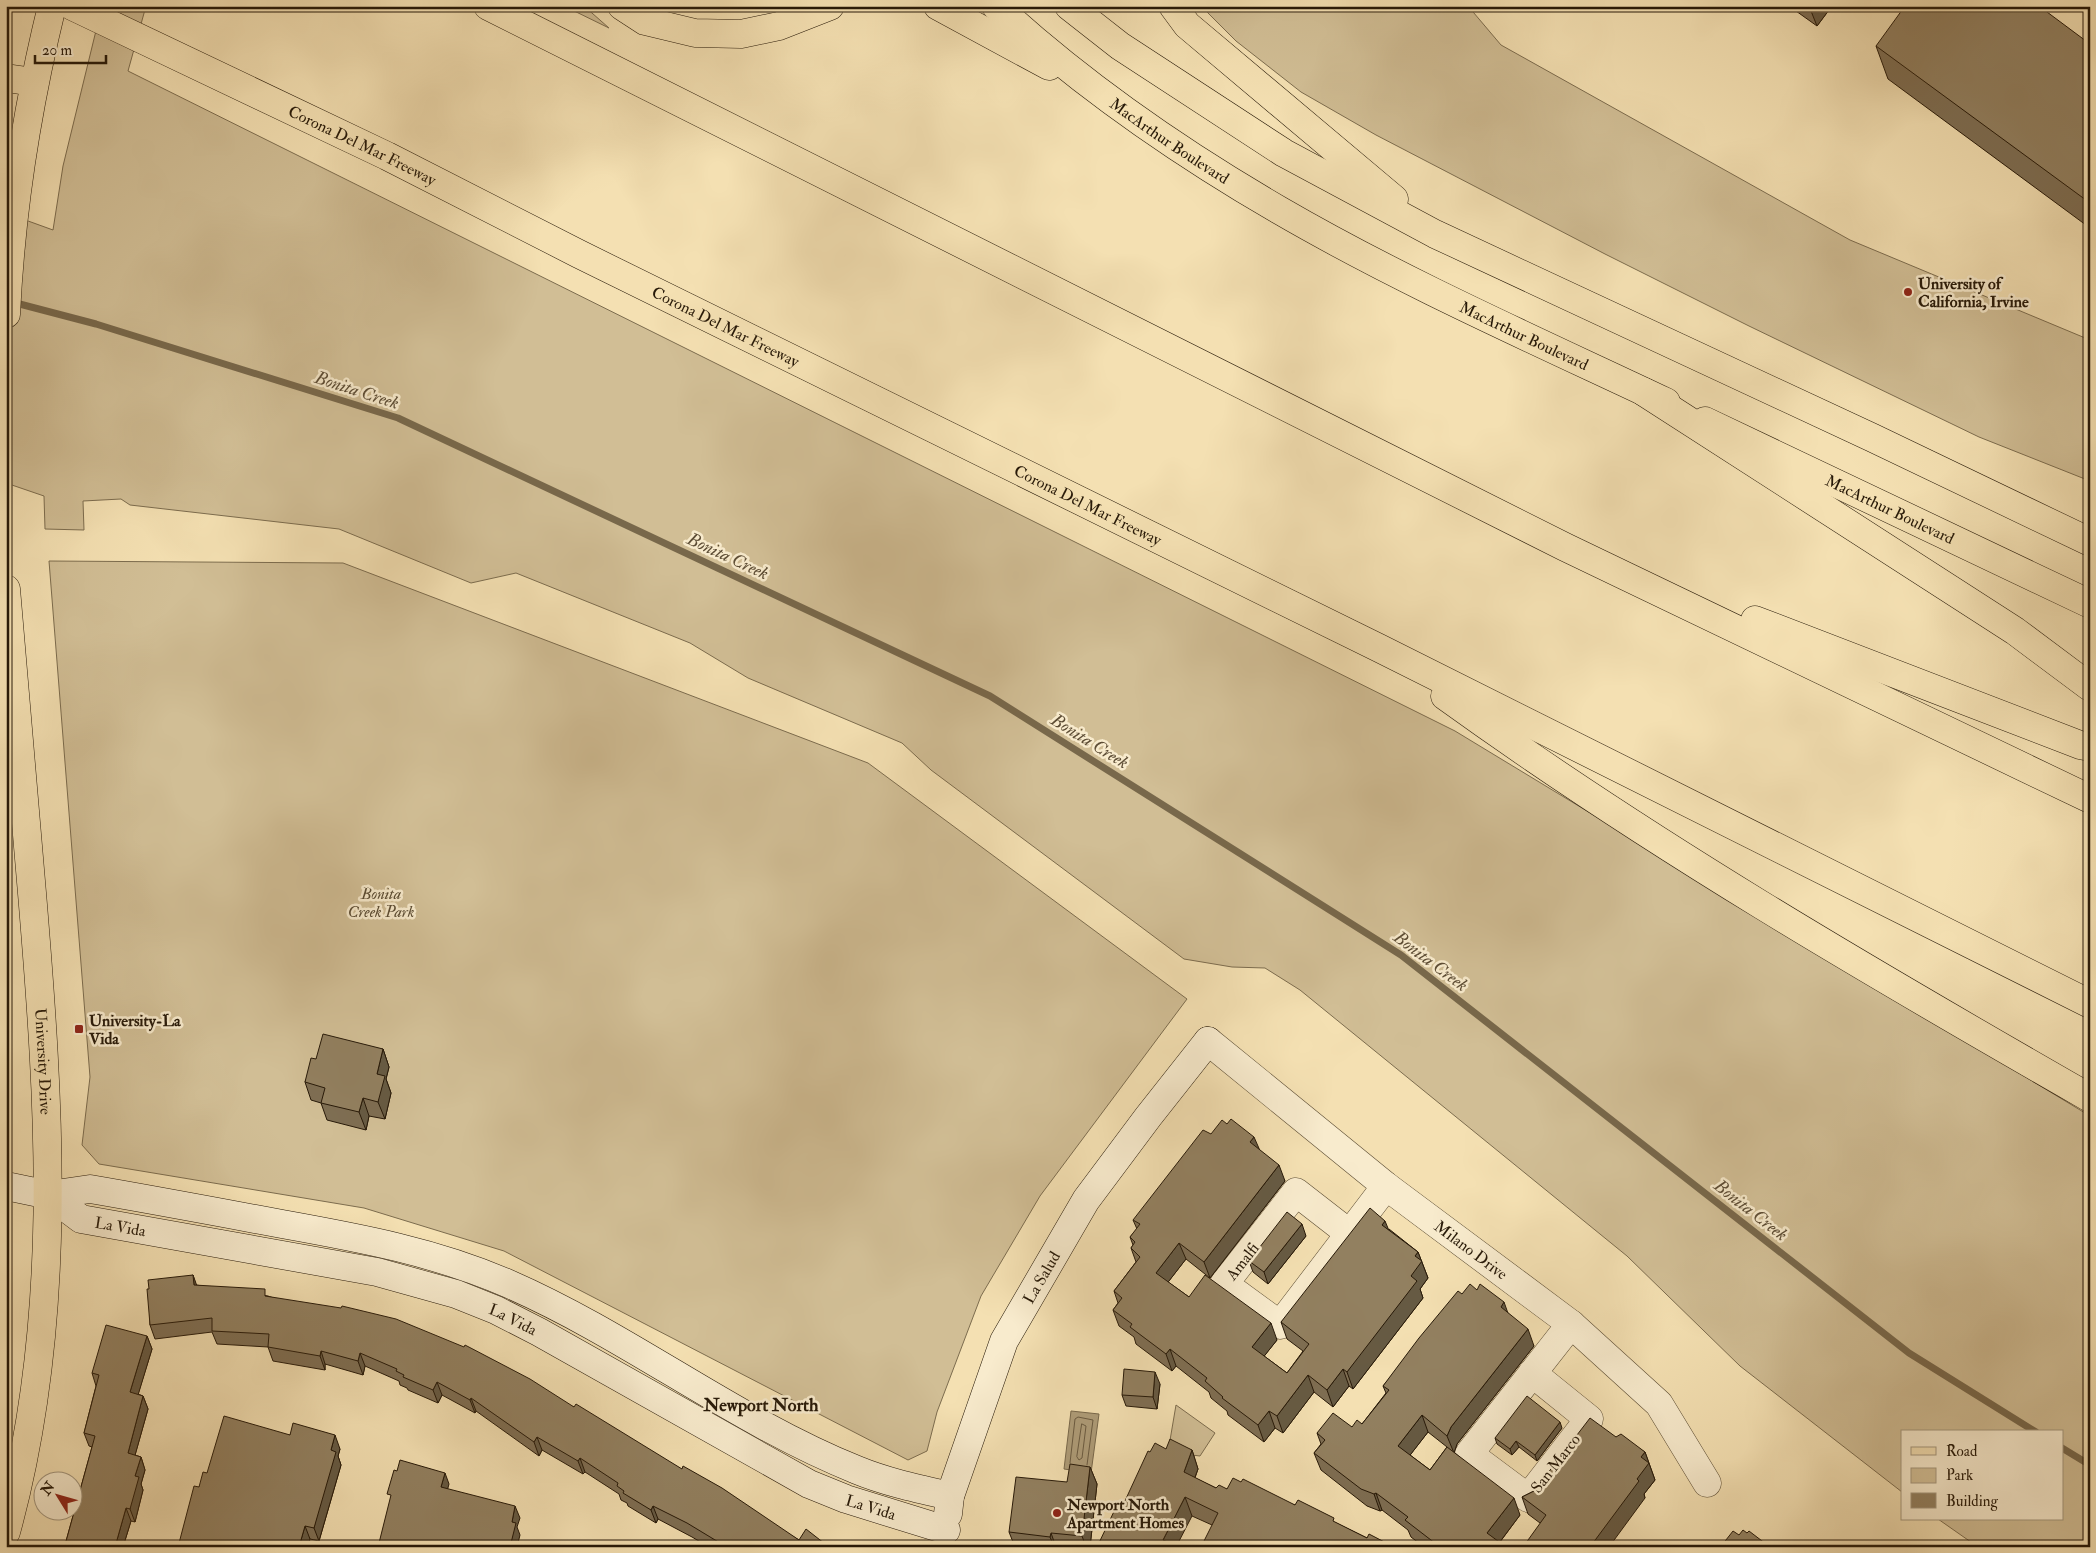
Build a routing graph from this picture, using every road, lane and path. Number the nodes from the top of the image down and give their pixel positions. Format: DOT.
graph roads {
  1 [pos="52,6"];
  2 [pos="72,6"];
  3 [pos="488,6"];
  4 [pos="622,6"];
  5 [pos="830,6"];
  6 [pos="938,6"];
  7 [pos="996,6"];
  8 [pos="1069,6"];
  9 [pos="1173,6"];
  10 [pos="6,78"];
  11 [pos="34,82"];
  12 [pos="1105,96"];
  13 [pos="1435,234"];
  14 [pos="6,314"];
  15 [pos="1644,392"];
  16 [pos="2090,542"];
  17 [pos="1565,547"];
  18 [pos="6,589"];
  19 [pos="2090,604"];
  20 [pos="1379,648"];
  21 [pos="2090,687"];
  22 [pos="2090,747"];
  23 [pos="2090,799"];
  24 [pos="2090,1004"];
  25 [pos="1208,1041"];
  26 [pos="2090,1098"];
  27 [pos="6,1186"];
  28 [pos="1386,1186"];
  29 [pos="49,1195"];
  30 [pos="1350,1234"];
  31 [pos="1571,1324"];
  32 [pos="1532,1373"];
  33 [pos="1707,1483"];
  34 [pos="950,1496"];
  35 [pos="6,1532"];
  36 [pos="946,1539"];
  1 -- 11 [label="main road"];
  2 -- 20 [label="main road, Corona Del Mar Freeway"];
  3 -- 17 [label="main road"];
  4 -- 5 [label="main road"];
  6 -- 12 [label="main road"];
  7 -- 12 [label="main road, MacArthur Boulevard"];
  8 -- 13 [label="main road"];
  9 -- 13 [label="main road"];
  10 -- 11 [label="main road"];
  11 -- 14 [label="main road"];
  12 -- 15 [label="main road, MacArthur Boulevard"];
  13 -- 16 [label="main road"];
  15 -- 19 [label="main road, MacArthur Boulevard"];
  15 -- 21 [label="main road"];
  17 -- 22 [label="main road"];
  17 -- 23 [label="main road"];
  18 -- 29 [label="main road, University Drive"];
  20 -- 24 [label="main road"];
  20 -- 26 [label="main road"];
  25 -- 28 [label="street, Milano Drive"];
  25 -- 34 [label="street, La Salud"];
  27 -- 29 [label="street, La Vida"];
  28 -- 30 [label="street, Amalfi"];
  28 -- 31 [label="street, Milano Drive"];
  29 -- 34 [label="street, La Vida"];
  29 -- 35 [label="main road, University Drive"];
  29 -- 36 [label="street, La Vida"];
  30 -- 30 [label="street, Amalfi"];
  31 -- 32 [label="street, San Marco"];
  31 -- 33 [label="street, Milano Drive"];
  32 -- 32 [label="street, San Marco"];
  34 -- 36 [label="street, La Salud"];
}
